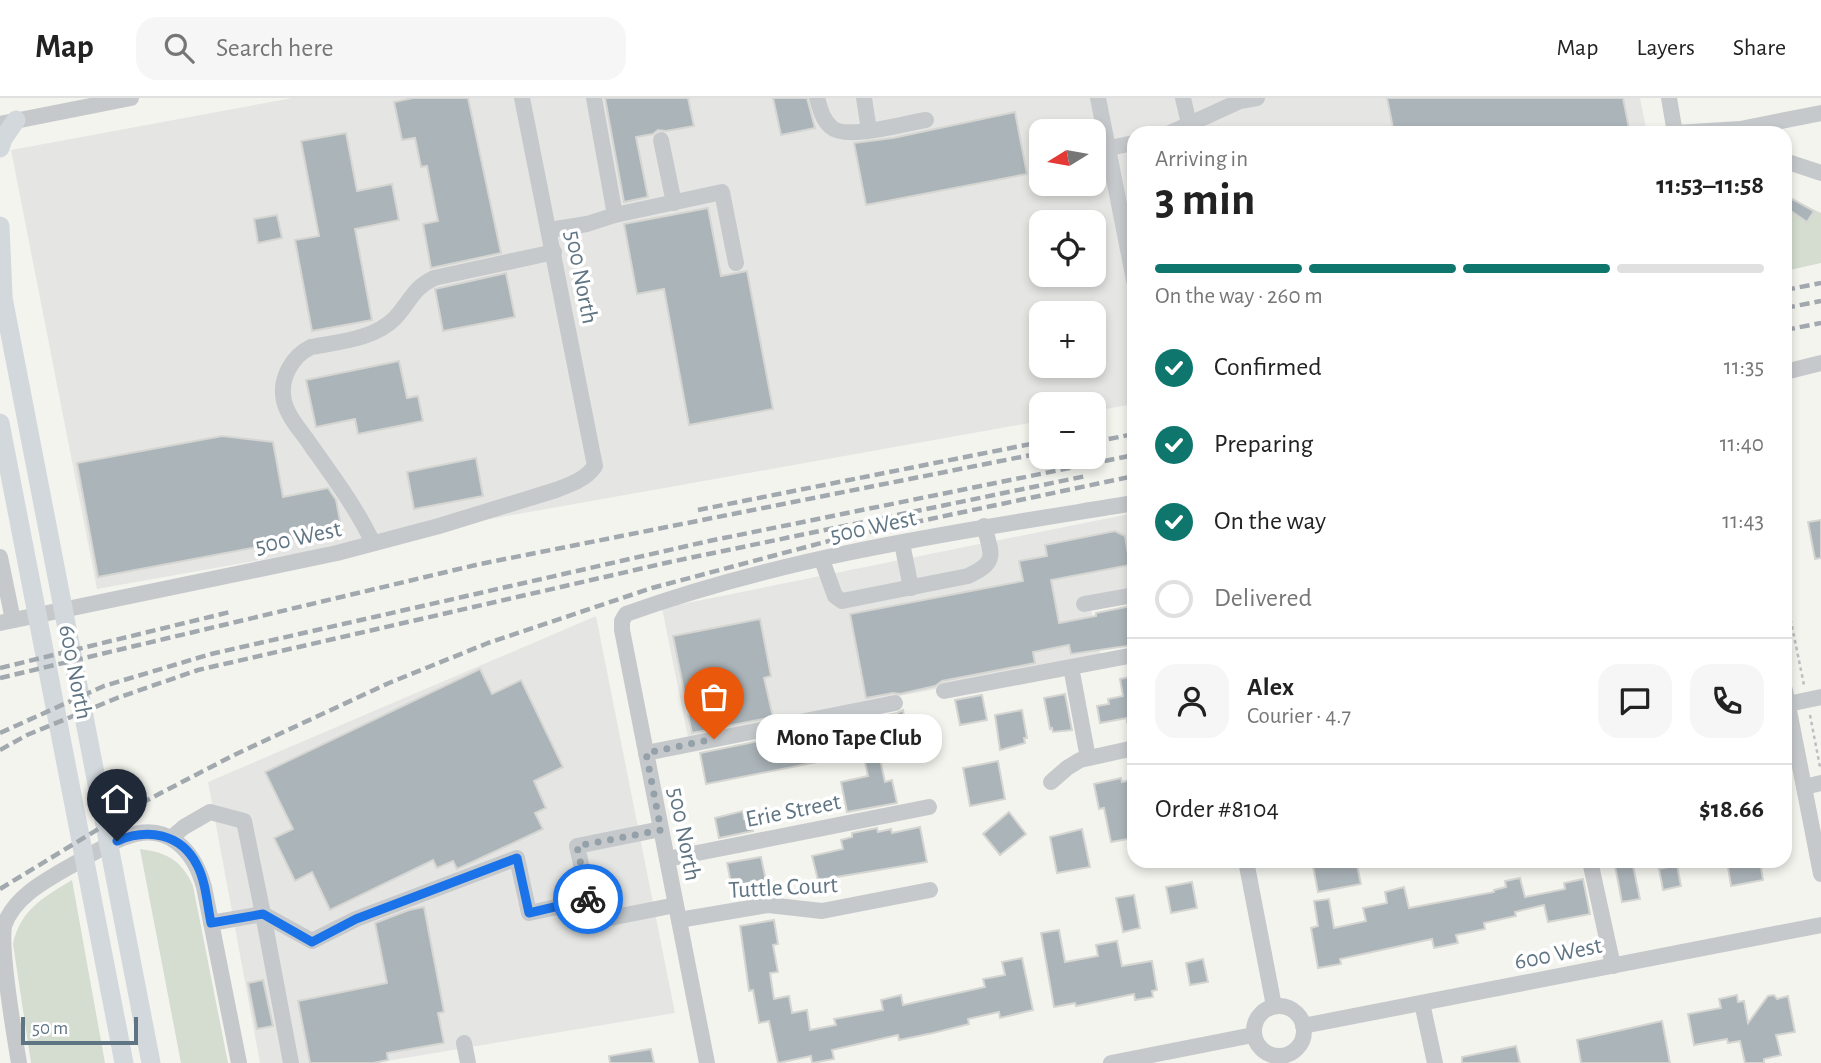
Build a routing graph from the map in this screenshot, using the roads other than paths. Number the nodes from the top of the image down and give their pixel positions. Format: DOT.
graph roads {
  1 [pos="131,98"];
  2 [pos="522,98"];
  3 [pos="594,98"];
  4 [pos="817,98"];
  5 [pos="864,98"];
  6 [pos="1098,98"];
  7 [pos="1183,98"];
  8 [pos="1257,98"];
  9 [pos="1668,98"];
  10 [pos="1821,113"];
  11 [pos="926,120"];
  12 [pos="8,122"];
  13 [pos="1189,124"];
  14 [pos="1185,126"];
  15 [pos="1674,126"];
  16 [pos="1755,126"];
  17 [pos="869,130"];
  18 [pos="662,140"];
  19 [pos="1127,144"];
  20 [pos="0,148"];
  21 [pos="1108,148"];
  22 [pos="1792,163"];
  23 [pos="1821,173"];
  24 [pos="674,202"];
  25 [pos="615,215"];
  26 [pos="0,226"];
  27 [pos="549,230"];
  28 [pos="1127,244"];
  29 [pos="554,252"];
  30 [pos="736,263"];
  31 [pos="2,290"];
  32 [pos="1821,363"];
  33 [pos="1792,370"];
  34 [pos="0,423"];
  35 [pos="595,466"];
  36 [pos="1127,504"];
  37 [pos="984,526"];
  38 [pos="373,543"];
  39 [pos="902,543"];
  40 [pos="0,557"];
  41 [pos="822,560"];
  42 [pos="911,588"];
  43 [pos="1127,596"];
  44 [pos="1084,604"];
  45 [pos="626,614"];
  46 [pos="6,622"];
  47 [pos="1127,656"];
  48 [pos="1071,667"];
  49 [pos="944,691"];
  50 [pos="1792,697"];
  51 [pos="1814,699"];
  52 [pos="895,703"];
  53 [pos="1792,727"];
  54 [pos="1127,750"];
  55 [pos="646,753"];
  56 [pos="1088,758"];
  57 [pos="1051,782"];
  58 [pos="1821,783"];
  59 [pos="1804,787"];
  60 [pos="929,807"];
  61 [pos="661,830"];
  62 [pos="171,838"];
  63 [pos="667,859"];
  64 [pos="1246,868"];
  65 [pos="1592,868"];
  66 [pos="1821,874"];
  67 [pos="930,891"];
  68 [pos="589,900"];
  69 [pos="678,912"];
  70 [pos="263,914"];
  71 [pos="211,923"];
  72 [pos="1821,925"];
  73 [pos="1613,966"];
  74 [pos="1422,1003"];
  75 [pos="1274,1006"];
  76 [pos="1303,1026"];
  77 [pos="1253,1035"];
  78 [pos="464,1043"];
  79 [pos="1283,1060"];
  80 [pos="19,1063"];
  81 [pos="124,1063"];
  82 [pos="151,1063"];
  83 [pos="239,1063"];
  84 [pos="291,1063"];
  85 [pos="468,1063"];
  86 [pos="707,1063"];
  87 [pos="1111,1063"];
  88 [pos="1435,1063"];
  1 -- 12 [label="street"];
  2 -- 27 [label="street, 500 North"];
  3 -- 25 [label="street"];
  4 -- 17 [label="street"];
  5 -- 17 [label="street"];
  6 -- 21 [label="street"];
  7 -- 13 [label="street"];
  8 -- 13 [label="street"];
  9 -- 15 [label="street"];
  10 -- 16 [label="street"];
  11 -- 17 [label="street"];
  12 -- 20 [label="main road"];
  13 -- 14 [label="street"];
  18 -- 24 [label="street"];
  19 -- 21 [label="street"];
  21 -- 28 [label="street"];
  22 -- 23 [label="street"];
  24 -- 25 [label="street"];
  24 -- 30 [label="street"];
  25 -- 27 [label="street"];
  26 -- 31 [label="main road, 600 North"];
  27 -- 29 [label="street, 500 North"];
  29 -- 35 [label="street, 500 North"];
  29 -- 38 [label="street"];
  31 -- 82 [label="main road, 600 North"];
  32 -- 33 [label="street"];
  34 -- 81 [label="main road, 600 North"];
  35 -- 38 [label="street, 500 West"];
  36 -- 37 [label="street, 500 West"];
  37 -- 39 [label="street, 500 West"];
  37 -- 42 [label="street"];
  38 -- 46 [label="street, 500 West"];
  39 -- 41 [label="street, 500 West"];
  39 -- 42 [label="street"];
  40 -- 46 [label="street"];
  41 -- 42 [label="street"];
  41 -- 45 [label="street, 500 West"];
  43 -- 44 [label="street"];
  45 -- 55 [label="street, 500 North"];
  47 -- 48 [label="street"];
  48 -- 49 [label="street"];
  48 -- 56 [label="street"];
  50 -- 51 [label="street"];
  52 -- 55 [label="street"];
  53 -- 59 [label="street"];
  54 -- 56 [label="street"];
  55 -- 61 [label="street, 500 North"];
  56 -- 57 [label="street"];
  58 -- 59 [label="street"];
  59 -- 66 [label="street"];
  60 -- 63 [label="street, Erie Street"];
  61 -- 63 [label="street, 500 North"];
  61 -- 68 [label="street"];
  62 -- 70 [label="street"];
  62 -- 71 [label="street"];
  62 -- 80 [label="street"];
  63 -- 69 [label="street, 500 North"];
  64 -- 75 [label="street"];
  65 -- 73 [label="street"];
  67 -- 69 [label="street, Tuttle Court"];
  68 -- 69 [label="street, Tuttle Court"];
  68 -- 70 [label="street"];
  69 -- 86 [label="street, 500 North"];
  70 -- 71 [label="street"];
  70 -- 84 [label="street"];
  71 -- 83 [label="street"];
  72 -- 73 [label="street, 600 West"];
  73 -- 74 [label="street, 600 West"];
  74 -- 76 [label="street, 600 West"];
  74 -- 88 [label="street"];
  75 -- 76 [label="street"];
  75 -- 77 [label="street"];
  76 -- 79 [label="street"];
  77 -- 79 [label="street"];
  77 -- 87 [label="street"];
  78 -- 85 [label="street"];
}
